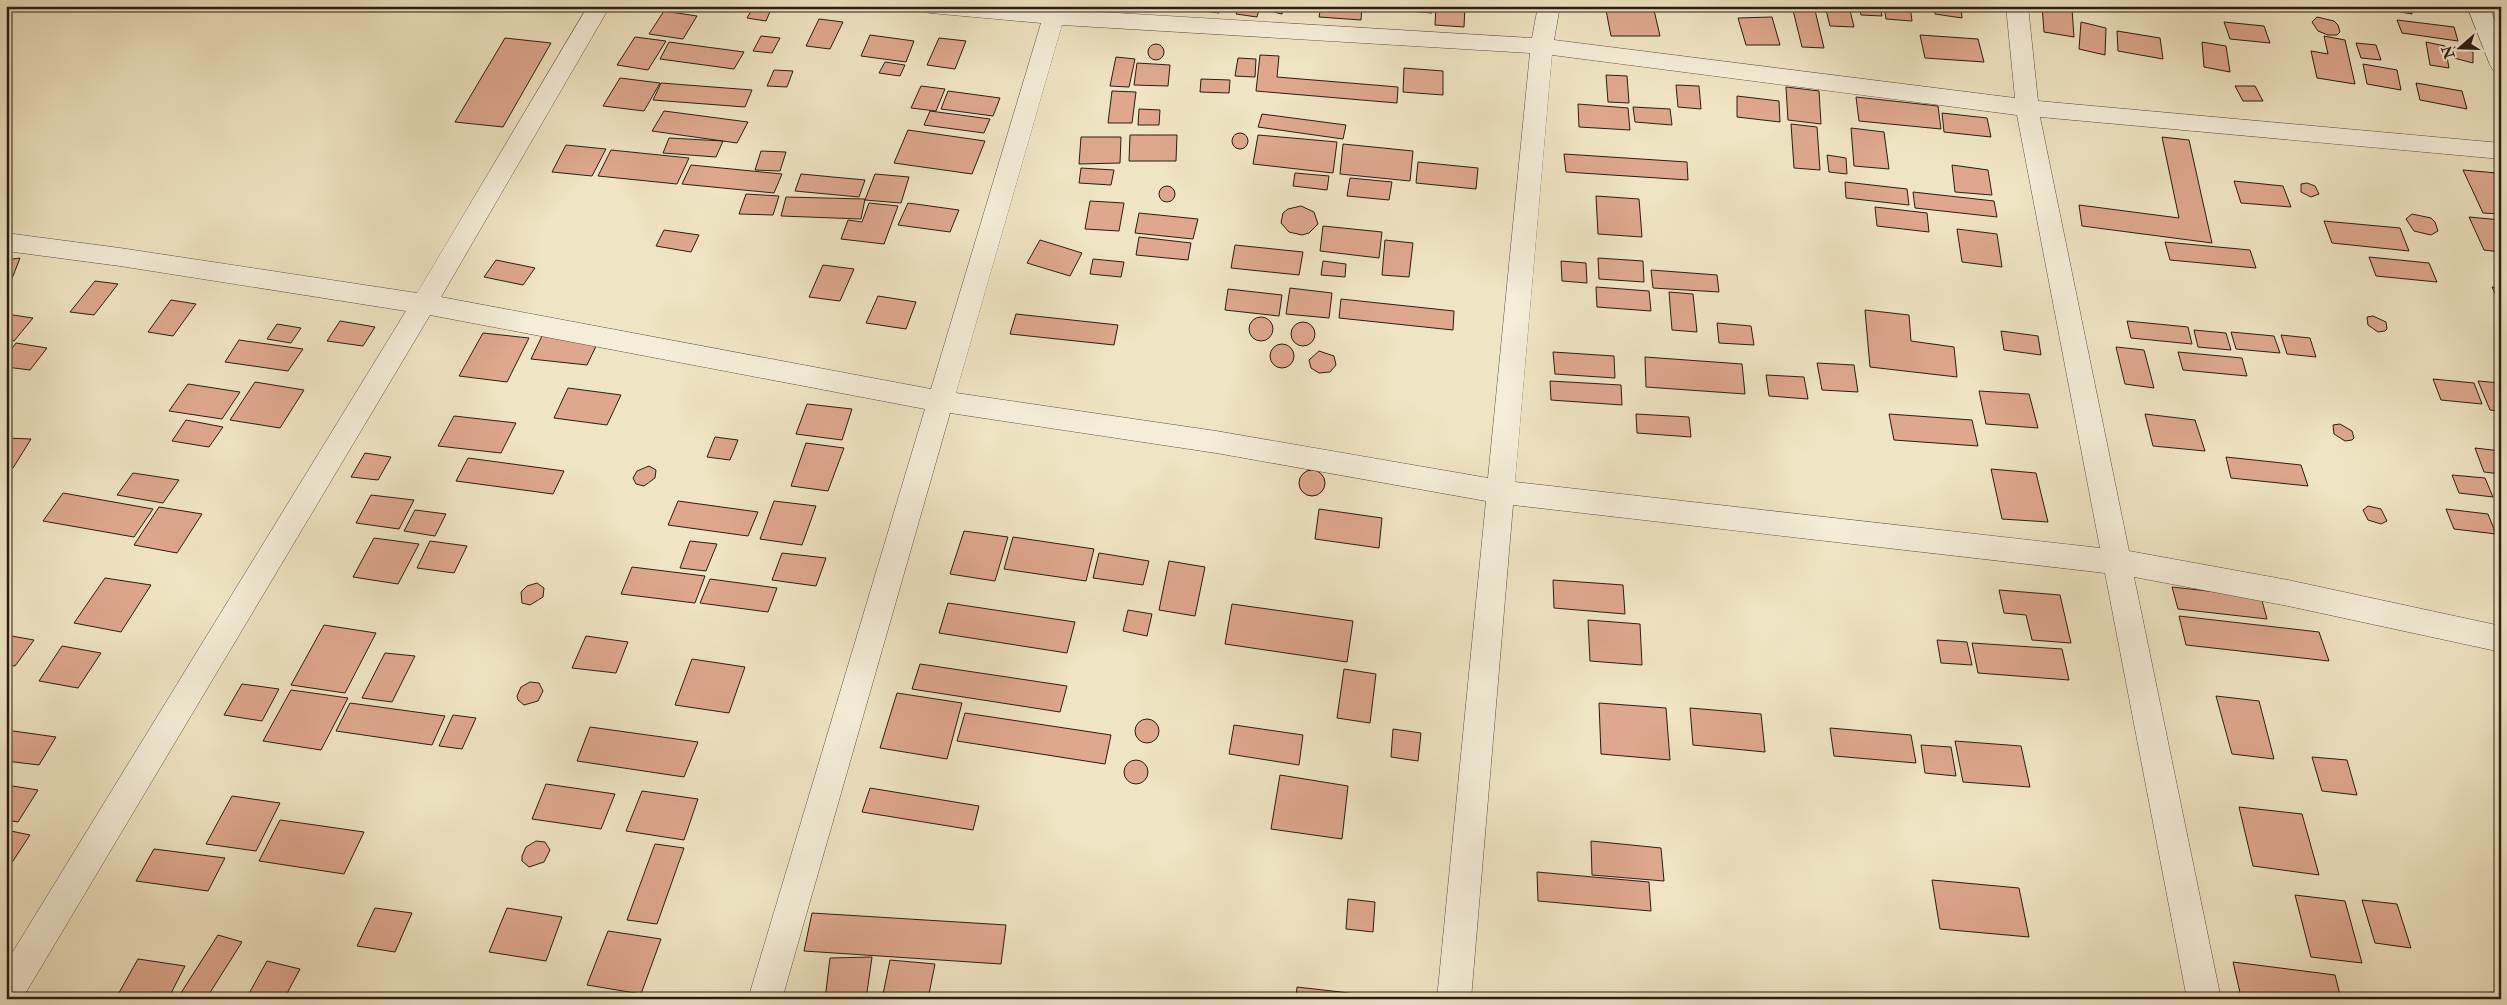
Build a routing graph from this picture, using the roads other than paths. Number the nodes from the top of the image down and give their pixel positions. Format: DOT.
graph roads {
  1 [pos="599,6"];
  2 [pos="930,6"];
  3 [pos="1548,6"];
  4 [pos="2017,6"];
  5 [pos="2478,6"];
  6 [pos="1056,11"];
  7 [pos="1542,46"];
  8 [pos="2501,65"];
  9 [pos="2027,108"];
  10 [pos="2501,151"];
  11 [pos="6,242"];
  12 [pos="424,304"];
  13 [pos="939,401"];
  14 [pos="1500,492"];
  15 [pos="2119,562"];
  16 [pos="2501,639"];
  17 [pos="6,994"];
  18 [pos="766,999"];
  19 [pos="1454,999"];
  20 [pos="2204,999"];
  1 -- 12 [label="street"];
  2 -- 6 [label="street"];
  3 -- 7 [label="street"];
  4 -- 9 [label="street"];
  5 -- 8 [label="street"];
  6 -- 7 [label="street"];
  6 -- 13 [label="street"];
  7 -- 9 [label="street"];
  7 -- 14 [label="street"];
  9 -- 10 [label="street"];
  9 -- 15 [label="street"];
  11 -- 12 [label="street"];
  12 -- 13 [label="street"];
  12 -- 17 [label="street"];
  13 -- 14 [label="street"];
  13 -- 18 [label="street"];
  14 -- 15 [label="street"];
  14 -- 19 [label="street"];
  15 -- 16 [label="street"];
  15 -- 20 [label="street"];
}
